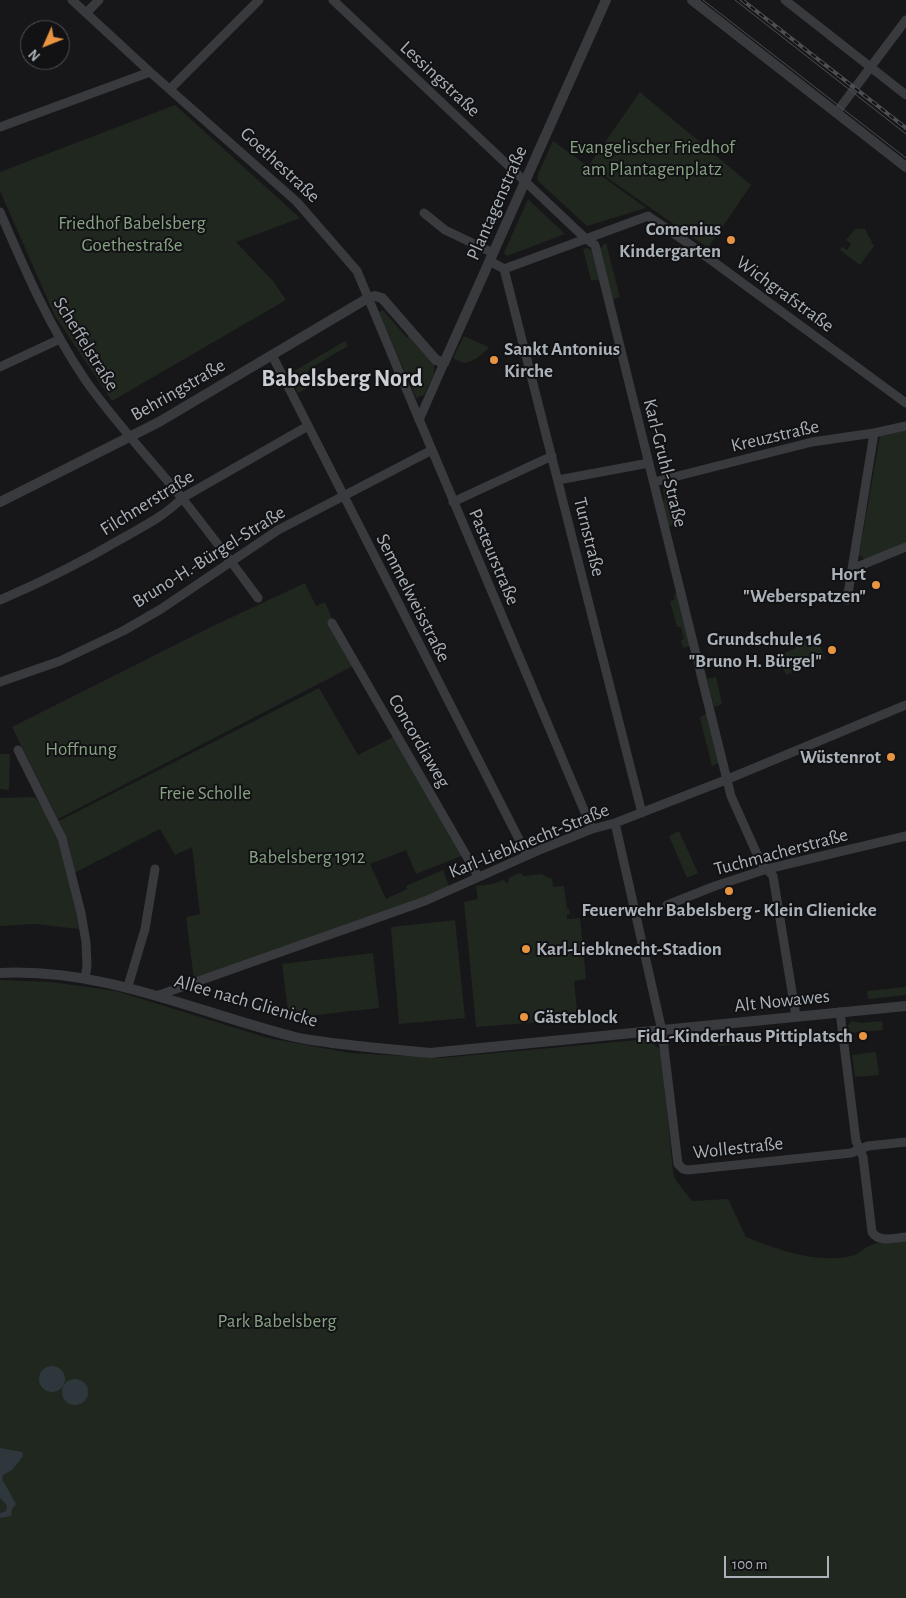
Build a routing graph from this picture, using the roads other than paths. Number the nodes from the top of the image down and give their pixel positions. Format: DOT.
graph roads {
  1 [pos="72,0"];
  2 [pos="99,0"];
  3 [pos="259,0"];
  4 [pos="333,0"];
  5 [pos="606,0"];
  6 [pos="692,0"];
  7 [pos="785,0"];
  8 [pos="86,13"];
  9 [pos="906,20"];
  10 [pos="871,68"];
  11 [pos="150,72"];
  12 [pos="170,89"];
  13 [pos="906,95"];
  14 [pos="836,113"];
  15 [pos="0,127"];
  16 [pos="906,167"];
  17 [pos="525,182"];
  18 [pos="0,212"];
  19 [pos="424,213"];
  20 [pos="10,235"];
  21 [pos="585,238"];
  22 [pos="0,239"];
  23 [pos="491,257"];
  24 [pos="504,269"];
  25 [pos="368,298"];
  26 [pos="60,339"];
  27 [pos="272,355"];
  28 [pos="444,363"];
  29 [pos="0,367"];
  30 [pos="906,403"];
  31 [pos="419,420"];
  32 [pos="308,426"];
  33 [pos="906,426"];
  34 [pos="874,433"];
  35 [pos="130,437"];
  36 [pos="432,450"];
  37 [pos="552,456"];
  38 [pos="649,463"];
  39 [pos="558,480"];
  40 [pos="654,482"];
  41 [pos="343,496"];
  42 [pos="182,498"];
  43 [pos="0,502"];
  44 [pos="453,502"];
  45 [pos="906,547"];
  46 [pos="230,561"];
  47 [pos="852,569"];
  48 [pos="258,598"];
  49 [pos="0,600"];
  50 [pos="847,600"];
  51 [pos="332,623"];
  52 [pos="0,682"];
  53 [pos="906,705"];
  54 [pos="18,750"];
  55 [pos="728,779"];
  56 [pos="642,813"];
  57 [pos="615,823"];
  58 [pos="592,829"];
  59 [pos="906,836"];
  60 [pos="527,855"];
  61 [pos="155,869"];
  62 [pos="767,869"];
  63 [pos="478,876"];
  64 [pos="666,905"];
  65 [pos="0,973"];
  66 [pos="85,978"];
  67 [pos="128,986"];
  68 [pos="159,995"];
  69 [pos="906,1006"];
  70 [pos="840,1012"];
  71 [pos="796,1016"];
  72 [pos="662,1031"];
  73 [pos="906,1142"];
  74 [pos="859,1149"];
  75 [pos="906,1237"];
  1 -- 8 [label="street, Goethestraße"];
  2 -- 8 [label="street"];
  3 -- 12 [label="street"];
  4 -- 17 [label="street, Lessingstraße"];
  5 -- 17 [label="street, Plantagenstraße"];
  6 -- 14 [label="street"];
  7 -- 10 [label="street"];
  8 -- 11 [label="street, Goethestraße"];
  9 -- 10 [label="street"];
  10 -- 13 [label="street"];
  10 -- 14 [label="street"];
  11 -- 12 [label="street, Goethestraße"];
  11 -- 15 [label="street"];
  12 -- 25 [label="street, Goethestraße"];
  14 -- 16 [label="street"];
  17 -- 21 [label="street, Karl-Gruhl-Straße"];
  17 -- 23 [label="street, Plantagenstraße"];
  18 -- 20 [label="street, Scheffelstraße"];
  19 -- 23 [label="street"];
  20 -- 22 [label="street"];
  20 -- 26 [label="street, Scheffelstraße"];
  21 -- 24 [label="street"];
  21 -- 30 [label="street, Wichgrafstraße"];
  21 -- 38 [label="street, Karl-Gruhl-Straße"];
  23 -- 24 [label="street"];
  23 -- 28 [label="street, Plantagenstraße"];
  24 -- 37 [label="street, Turnstraße"];
  25 -- 27 [label="street, Behringstraße"];
  25 -- 28 [label="street"];
  25 -- 31 [label="street, Pasteurstraße"];
  26 -- 29 [label="street"];
  26 -- 35 [label="street, Scheffelstraße"];
  27 -- 32 [label="street, Semmelweisstraße"];
  27 -- 35 [label="street, Behringstraße"];
  28 -- 31 [label="street, Plantagenstraße"];
  31 -- 36 [label="street, Pasteurstraße"];
  32 -- 41 [label="street, Semmelweisstraße"];
  32 -- 42 [label="street, Filchnerstraße"];
  33 -- 34 [label="street, Kreuzstraße"];
  34 -- 40 [label="street, Kreuzstraße"];
  34 -- 47 [label="street"];
  35 -- 42 [label="street, Scheffelstraße"];
  35 -- 43 [label="street, Behringstraße"];
  36 -- 41 [label="street, Bruno-H.-Bürgel-Straße"];
  36 -- 44 [label="street, Pasteurstraße"];
  37 -- 39 [label="street, Turnstraße"];
  37 -- 44 [label="street"];
  38 -- 39 [label="street"];
  38 -- 40 [label="street, Karl-Gruhl-Straße"];
  39 -- 56 [label="street, Turnstraße"];
  40 -- 55 [label="street, Karl-Gruhl-Straße"];
  41 -- 46 [label="street, Bruno-H.-Bürgel-Straße"];
  41 -- 60 [label="street, Semmelweisstraße"];
  42 -- 46 [label="street, Scheffelstraße"];
  42 -- 49 [label="street, Filchnerstraße"];
  44 -- 58 [label="street, Pasteurstraße"];
  45 -- 47 [label="street"];
  46 -- 48 [label="street, Scheffelstraße"];
  46 -- 52 [label="street, Bruno-H.-Bürgel-Straße"];
  47 -- 50 [label="street"];
  51 -- 63 [label="street, Concordiaweg"];
  53 -- 55 [label="street, Karl-Liebknecht-Straße"];
  54 -- 66 [label="street"];
  55 -- 56 [label="street, Karl-Liebknecht-Straße"];
  55 -- 62 [label="street, Karl-Gruhl-Straße"];
  56 -- 57 [label="street, Karl-Liebknecht-Straße"];
  57 -- 58 [label="street, Karl-Liebknecht-Straße"];
  57 -- 72 [label="street"];
  58 -- 60 [label="street, Karl-Liebknecht-Straße"];
  59 -- 62 [label="street, Tuchmacherstraße"];
  60 -- 63 [label="street, Karl-Liebknecht-Straße"];
  61 -- 67 [label="street"];
  62 -- 64 [label="street, Tuchmacherstraße"];
  62 -- 71 [label="street, Karl-Gruhl-Straße"];
  63 -- 68 [label="street, Karl-Liebknecht-Straße"];
  65 -- 66 [label="street, Allee nach Glienicke"];
  66 -- 67 [label="street, Allee nach Glienicke"];
  67 -- 68 [label="street, Allee nach Glienicke"];
  68 -- 72 [label="street, Allee nach Glienicke"];
  69 -- 70 [label="street, Alt Nowawes"];
  70 -- 71 [label="street, Alt Nowawes"];
  70 -- 74 [label="street"];
  71 -- 72 [label="street, Alt Nowawes"];
  72 -- 74 [label="street, Wollestraße"];
  73 -- 74 [label="street, Wollestraße"];
  74 -- 75 [label="street"];
}
